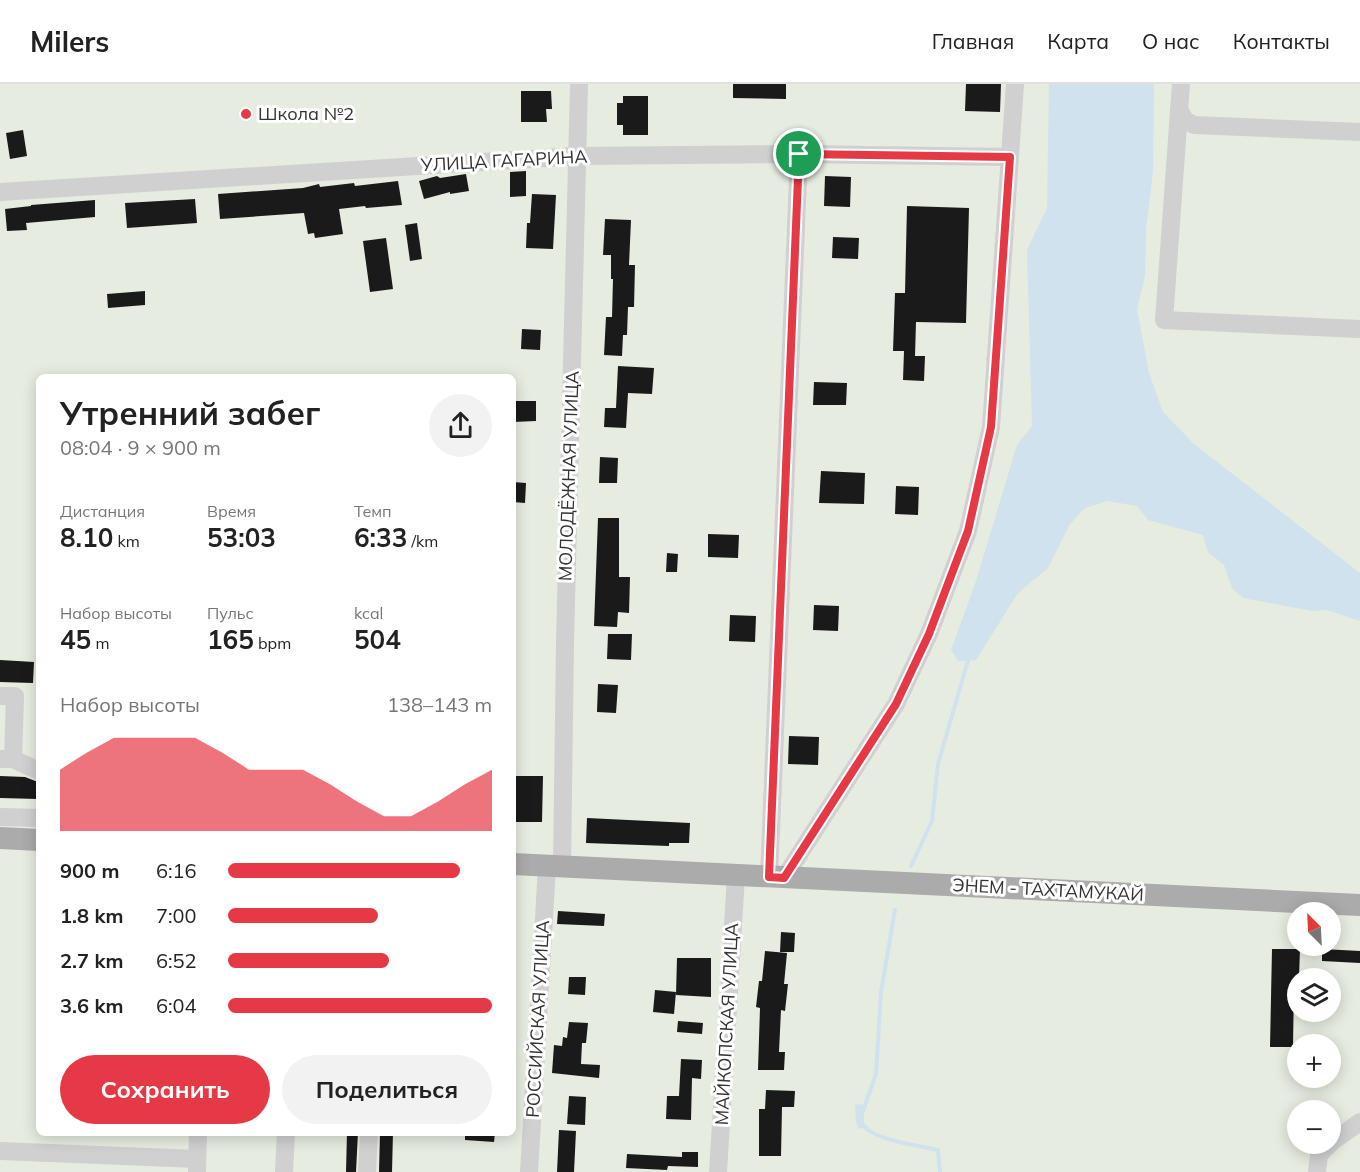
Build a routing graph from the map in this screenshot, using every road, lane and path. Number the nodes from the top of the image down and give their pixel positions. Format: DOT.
graph roads {
  1 [pos="579,84"];
  2 [pos="1015,84"];
  3 [pos="1181,84"];
  4 [pos="1179,109"];
  5 [pos="1360,132"];
  6 [pos="799,154"];
  7 [pos="578,156"];
  8 [pos="1010,157"];
  9 [pos="0,192"];
  10 [pos="1360,329"];
  11 [pos="0,696"];
  12 [pos="7,759"];
  13 [pos="36,770"];
  14 [pos="0,817"];
  15 [pos="36,818"];
  16 [pos="0,838"];
  17 [pos="36,840"];
  18 [pos="516,864"];
  19 [pos="555,867"];
  20 [pos="736,876"];
  21 [pos="777,877"];
  22 [pos="1360,905"];
  23 [pos="1360,1122"];
  24 [pos="198,1136"];
  25 [pos="286,1136"];
  26 [pos="369,1136"];
  27 [pos="0,1151"];
  28 [pos="197,1166"];
  29 [pos="284,1172"];
  30 [pos="367,1172"];
  31 [pos="530,1172"];
  32 [pos="718,1172"];
  33 [pos="1317,1172"];
  1 -- 7 [label="street, МОЛОДЁЖНАЯ УЛИЦА"];
  2 -- 8 [label="street"];
  3 -- 4 [label="street"];
  4 -- 5 [label="street"];
  4 -- 10 [label="street"];
  6 -- 7 [label="street, УЛИЦА ГАГАРИНА"];
  6 -- 8 [label="street, УЛИЦА ГАГАРИНА"];
  6 -- 21 [label="street"];
  7 -- 9 [label="street, УЛИЦА ГАГАРИНА"];
  7 -- 19 [label="street, МОЛОДЁЖНАЯ УЛИЦА"];
  8 -- 21 [label="street"];
  11 -- 12 [label="street"];
  12 -- 13 [label="street"];
  14 -- 15 [label="street"];
  16 -- 17 [label="main road"];
  18 -- 19 [label="main road, ЭНЕМ - ТАХТАМУКАЙ"];
  19 -- 20 [label="main road, ЭНЕМ - ТАХТАМУКАЙ"];
  19 -- 31 [label="street, РОССИЙСКАЯ УЛИЦА"];
  20 -- 21 [label="main road, ЭНЕМ - ТАХТАМУКАЙ"];
  20 -- 32 [label="street, МАЙКОПСКАЯ УЛИЦА"];
  21 -- 22 [label="main road, ЭНЕМ - ТАХТАМУКАЙ"];
  23 -- 33 [label="street"];
  24 -- 28 [label="street"];
  25 -- 29 [label="street"];
  26 -- 30 [label="street"];
  27 -- 28 [label="street"];
}
